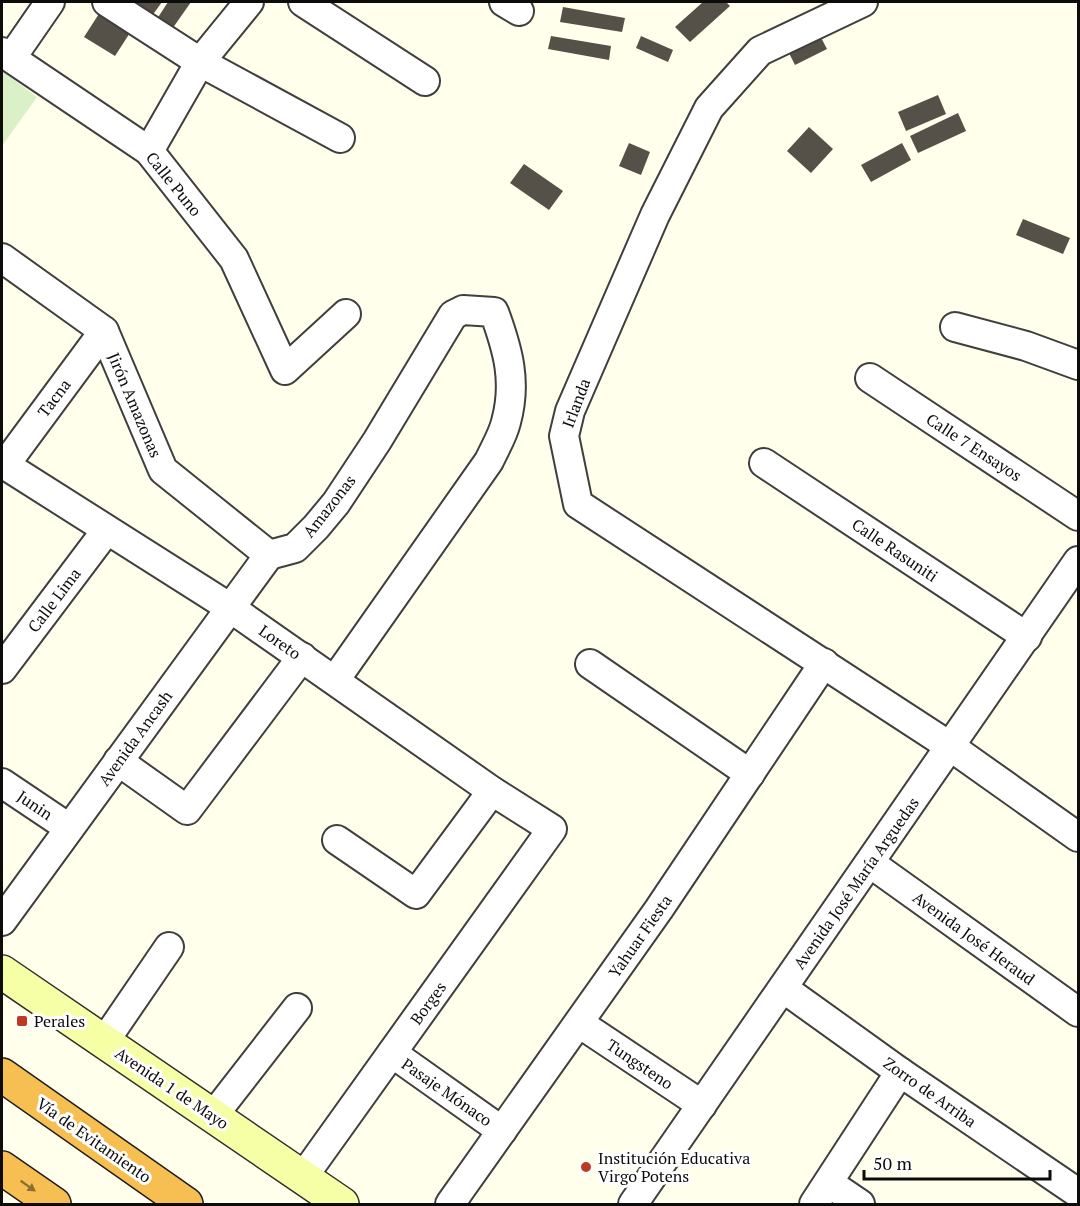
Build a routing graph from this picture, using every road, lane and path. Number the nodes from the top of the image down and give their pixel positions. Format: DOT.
graph roads {
  1 [pos="50,2"];
  2 [pos="107,2"];
  3 [pos="249,2"];
  4 [pos="303,2"];
  5 [pos="862,2"];
  6 [pos="7,54"];
  7 [pos="200,63"];
  8 [pos="425,81"];
  9 [pos="340,138"];
  10 [pos="149,150"];
  11 [pos="2,258"];
  12 [pos="346,314"];
  13 [pos="955,327"];
  14 [pos="104,331"];
  15 [pos="1078,365"];
  16 [pos="870,378"];
  17 [pos="764,463"];
  18 [pos="3,464"];
  19 [pos="1078,516"];
  20 [pos="106,531"];
  21 [pos="269,555"];
  22 [pos="1078,561"];
  23 [pos="229,607"];
  24 [pos="1027,637"];
  25 [pos="302,657"];
  26 [pos="5,658"];
  27 [pos="824,663"];
  28 [pos="590,664"];
  29 [pos="335,680"];
  30 [pos="951,747"];
  31 [pos="118,761"];
  32 [pos="750,774"];
  33 [pos="2,783"];
  34 [pos="492,791"];
  35 [pos="69,828"];
  36 [pos="1076,829"];
  37 [pos="552,830"];
  38 [pos="338,840"];
  39 [pos="870,863"];
  40 [pos="2,921"];
  41 [pos="170,947"];
  42 [pos="2,972"];
  43 [pos="783,988"];
  44 [pos="297,1008"];
  45 [pos="1078,1012"];
  46 [pos="579,1023"];
  47 [pos="104,1042"];
  48 [pos="392,1053"];
  49 [pos="900,1072"];
  50 [pos="2,1075"];
  51 [pos="702,1105"];
  52 [pos="213,1116"];
  53 [pos="502,1131"];
  54 [pos="2,1168"];
  55 [pos="303,1177"];
  56 [pos="1078,1193"];
  57 [pos="821,1194"];
  58 [pos="54,1204"];
  59 [pos="186,1204"];
  60 [pos="342,1204"];
  61 [pos="450,1204"];
  62 [pos="633,1204"];
  63 [pos="860,1204"];
  1 -- 6 [label="street"];
  2 -- 7 [label="street"];
  3 -- 7 [label="street"];
  4 -- 8 [label="street"];
  5 -- 27 [label="street, Irlanda"];
  6 -- 10 [label="street, Calle Puno"];
  7 -- 9 [label="street"];
  7 -- 10 [label="street"];
  10 -- 12 [label="street, Calle Puno"];
  11 -- 14 [label="street, Jirón Amazonas"];
  13 -- 15 [label="street"];
  14 -- 18 [label="street, Tacna"];
  14 -- 21 [label="street, Jirón Amazonas"];
  16 -- 19 [label="street, Calle 7 Ensayos"];
  17 -- 24 [label="street, Calle Rasuniti"];
  18 -- 20 [label="street, Loreto"];
  20 -- 23 [label="street, Loreto"];
  20 -- 26 [label="street, Calle Lima"];
  21 -- 23 [label="street, Avenida Ancash"];
  21 -- 29 [label="street, Amazonas"];
  22 -- 24 [label="street, Avenida José María Arguedas"];
  23 -- 25 [label="street, Loreto"];
  23 -- 31 [label="street, Avenida Ancash"];
  24 -- 30 [label="street, Avenida José María Arguedas"];
  25 -- 29 [label="street, Loreto"];
  25 -- 31 [label="street"];
  27 -- 30 [label="street, Irlanda"];
  27 -- 32 [label="street, Yahuar Fiesta"];
  28 -- 32 [label="street"];
  29 -- 34 [label="street, Loreto"];
  30 -- 36 [label="street, Irlanda"];
  30 -- 39 [label="street, Avenida José María Arguedas"];
  31 -- 35 [label="street, Avenida Ancash"];
  32 -- 46 [label="street, Yahuar Fiesta"];
  33 -- 35 [label="street, Junin"];
  34 -- 37 [label="street, Loreto"];
  34 -- 38 [label="street"];
  35 -- 40 [label="street, Avenida Ancash"];
  37 -- 48 [label="street, Borges"];
  39 -- 43 [label="street, Avenida José María Arguedas"];
  39 -- 45 [label="street, Avenida José Heraud"];
  41 -- 47 [label="street"];
  42 -- 47 [label="street, Avenida 1 de Mayo"];
  43 -- 49 [label="street, Zorro de Arriba"];
  43 -- 51 [label="street, Avenida José María Arguedas"];
  44 -- 52 [label="street"];
  46 -- 51 [label="street, Tungsteno"];
  46 -- 53 [label="street, Yahuar Fiesta"];
  47 -- 52 [label="street, Avenida 1 de Mayo"];
  48 -- 53 [label="street, Pasaje Mónaco"];
  48 -- 55 [label="street, Borges"];
  49 -- 56 [label="street, Zorro de Arriba"];
  49 -- 57 [label="street"];
  50 -- 59 [label="highway, Vía de Evitamiento"];
  51 -- 62 [label="street, Avenida José María Arguedas"];
  52 -- 55 [label="street, Avenida 1 de Mayo"];
  53 -- 61 [label="street, Yahuar Fiesta"];
  54 -- 58 [label="highway, one-way"];
  55 -- 60 [label="street, Avenida 1 de Mayo"];
  57 -- 63 [label="street"];
}
